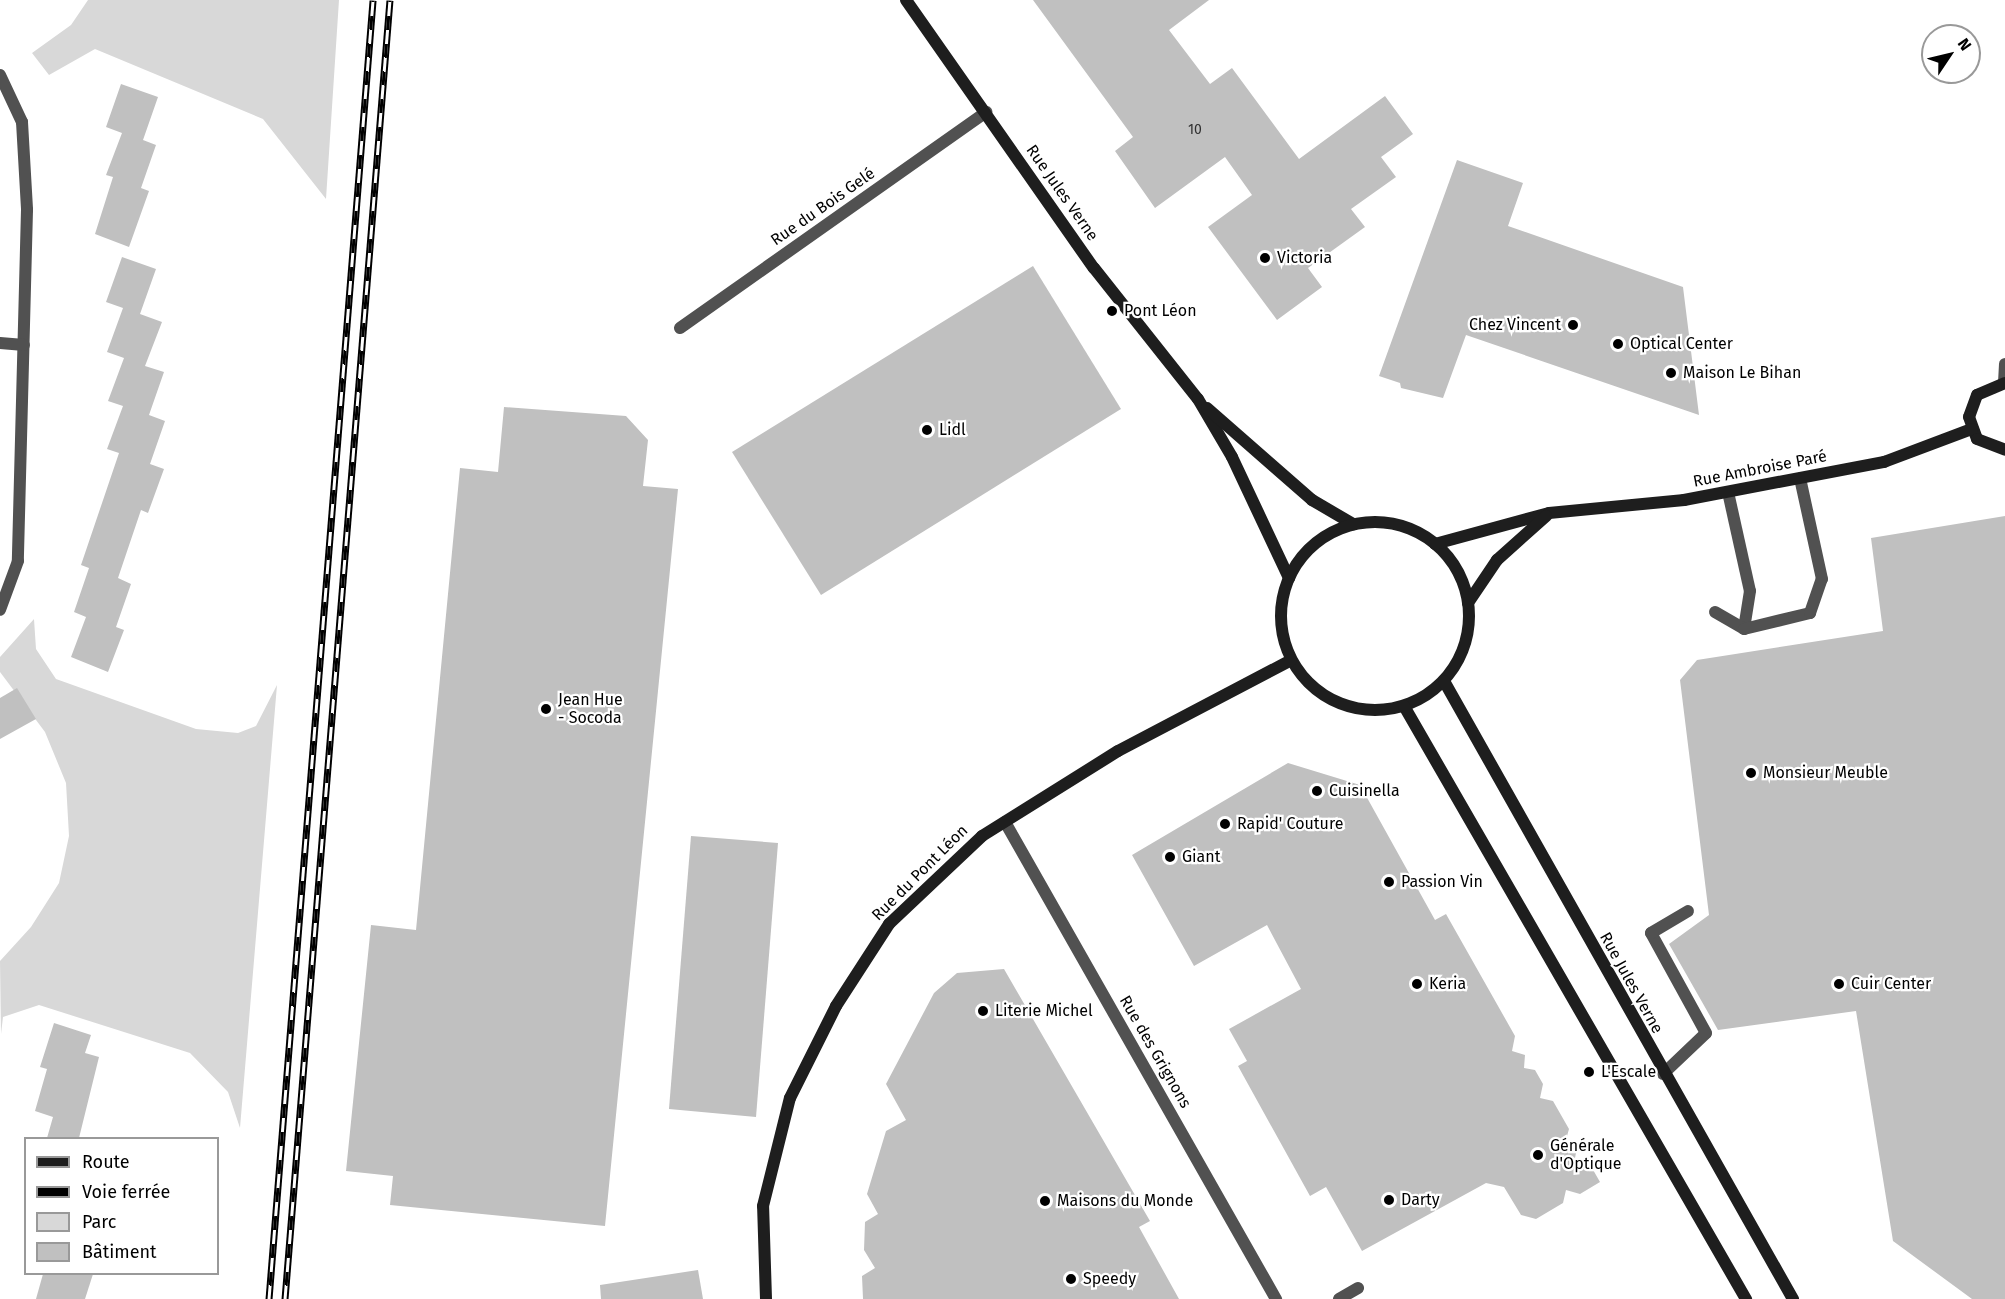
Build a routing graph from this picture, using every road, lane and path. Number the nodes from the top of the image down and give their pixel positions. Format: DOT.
graph roads {
  1 [pos="906,0"];
  2 [pos="0,75"];
  3 [pos="986,112"];
  4 [pos="680,328"];
  5 [pos="0,343"];
  6 [pos="24,345"];
  7 [pos="2005,364"];
  8 [pos="2004,383"];
  9 [pos="1198,399"];
  10 [pos="1972,429"];
  11 [pos="2005,450"];
  12 [pos="1800,478"];
  13 [pos="1728,492"];
  14 [pos="1549,513"];
  15 [pos="1353,524"];
  16 [pos="1435,544"];
  17 [pos="1288,578"];
  18 [pos="1468,603"];
  19 [pos="0,610"];
  20 [pos="1715,612"];
  21 [pos="1744,629"];
  22 [pos="1291,660"];
  23 [pos="1444,681"];
  24 [pos="1404,706"];
  25 [pos="1005,822"];
  26 [pos="1688,911"];
  27 [pos="1664,1074"];
  28 [pos="1358,1288"];
  29 [pos="766,1299"];
  30 [pos="1276,1299"];
  31 [pos="1339,1299"];
  32 [pos="1746,1299"];
  33 [pos="1793,1299"];
  1 -- 3 [label="street, Rue Jules Verne"];
  2 -- 6 [label="street"];
  3 -- 4 [label="street, Rue du Bois Gelé"];
  3 -- 9 [label="street, Rue Jules Verne"];
  5 -- 6 [label="street"];
  6 -- 19 [label="street"];
  7 -- 8 [label="street"];
  8 -- 10 [label="street"];
  9 -- 15 [label="street, Rue Jules Verne"];
  9 -- 17 [label="street, Rue Jules Verne"];
  10 -- 11 [label="street"];
  10 -- 12 [label="street, Rue Ambroise Paré"];
  12 -- 13 [label="street, Rue Ambroise Paré"];
  12 -- 21 [label="street"];
  13 -- 14 [label="street, Rue Ambroise Paré"];
  13 -- 21 [label="street"];
  14 -- 16 [label="street, Rue Ambroise Paré"];
  14 -- 18 [label="street"];
  15 -- 16 [label="street"];
  15 -- 17 [label="street"];
  16 -- 18 [label="street"];
  17 -- 22 [label="street"];
  18 -- 23 [label="street"];
  20 -- 21 [label="street"];
  22 -- 24 [label="street"];
  22 -- 25 [label="street, Rue du Pont Léon"];
  23 -- 24 [label="street"];
  23 -- 27 [label="street, Rue Jules Verne"];
  24 -- 32 [label="street"];
  25 -- 29 [label="street, Rue du Pont Léon"];
  25 -- 30 [label="street, Rue des Grignons"];
  26 -- 27 [label="street"];
  27 -- 33 [label="street, Rue Jules Verne"];
  28 -- 31 [label="street"];
}
